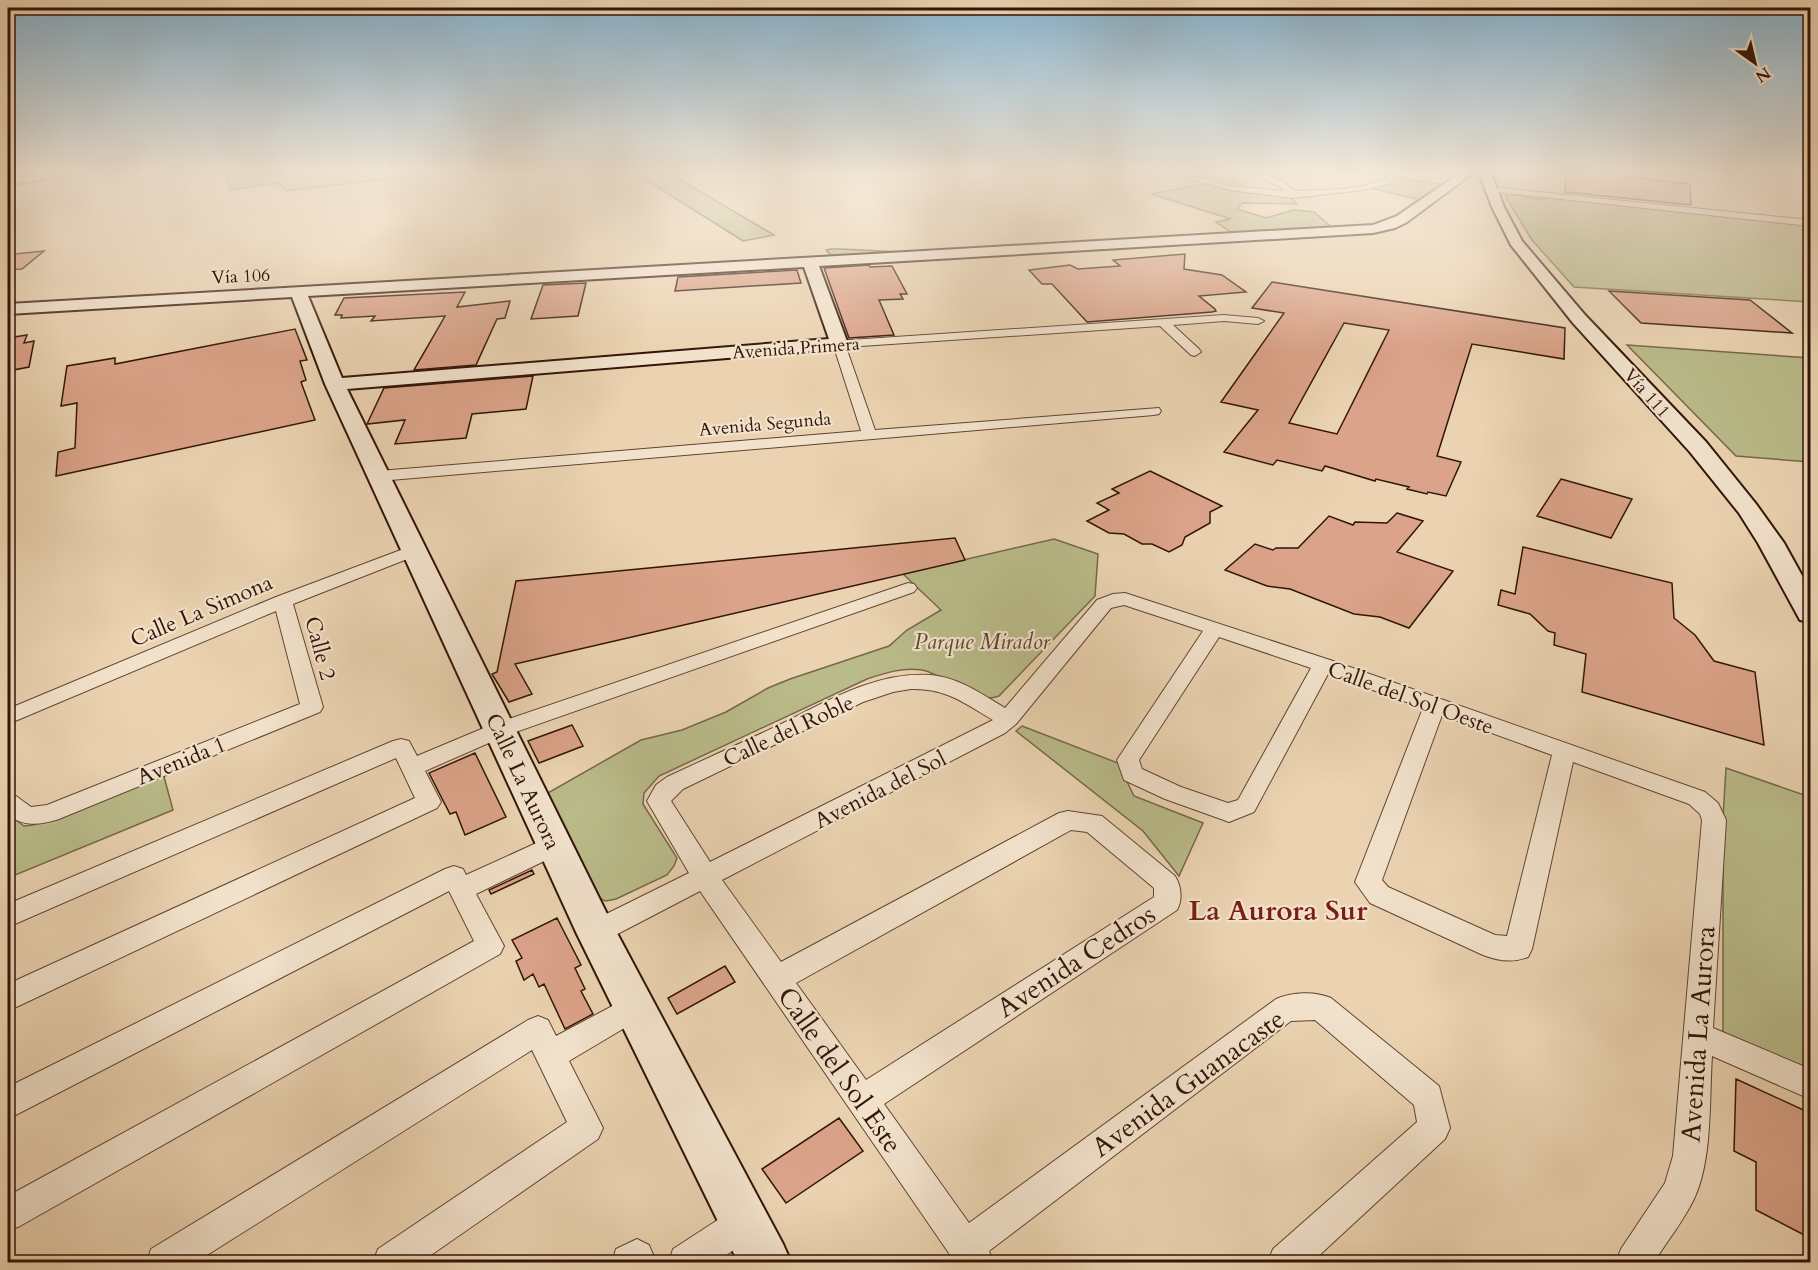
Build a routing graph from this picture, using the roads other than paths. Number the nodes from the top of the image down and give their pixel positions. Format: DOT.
graph roads {
  1 [pos="1317,232"];
  2 [pos="1512,232"];
  3 [pos="810,262"];
  4 [pos="298,292"];
  5 [pos="8,309"];
  6 [pos="1258,321"];
  7 [pos="1164,322"];
  8 [pos="839,344"];
  9 [pos="1195,352"];
  10 [pos="335,384"];
  11 [pos="1154,411"];
  12 [pos="870,435"];
  13 [pos="379,476"];
  14 [pos="414,550"];
  15 [pos="908,588"];
  16 [pos="1125,599"];
  17 [pos="283,601"];
  18 [pos="1810,614"];
  19 [pos="1215,628"];
  20 [pos="1323,665"];
  21 [pos="1435,706"];
  22 [pos="312,707"];
  23 [pos="8,717"];
  24 [pos="1008,719"];
  25 [pos="499,730"];
  26 [pos="1564,752"];
  27 [pos="411,768"];
  28 [pos="1697,798"];
  29 [pos="8,802"];
  30 [pos="554,845"];
  31 [pos="705,877"];
  32 [pos="460,889"];
  33 [pos="8,916"];
  34 [pos="596,933"];
  35 [pos="776,979"];
  36 [pos="8,998"];
  37 [pos="633,1008"];
  38 [pos="1699,1036"];
  39 [pos="551,1055"];
  40 [pos="1810,1084"];
  41 [pos="861,1101"];
  42 [pos="8,1103"];
  43 [pos="8,1214"];
  44 [pos="745,1222"];
  45 [pos="971,1255"];
  46 [pos="164,1263"];
  47 [pos="391,1263"];
  48 [pos="629,1263"];
  49 [pos="639,1263"];
  50 [pos="686,1263"];
  51 [pos="765,1263"];
  52 [pos="1287,1263"];
  53 [pos="1634,1263"];
  1 -- 3 [label="main road, Vía 106"];
  2 -- 18 [label="main road, Vía 111"];
  3 -- 4 [label="main road, Vía 106"];
  3 -- 8 [label="main road"];
  4 -- 5 [label="main road, Vía 106"];
  4 -- 10 [label="main road, Calle La Aurora"];
  6 -- 7 [label="street, Avenida Primera"];
  7 -- 8 [label="street, Avenida Primera"];
  7 -- 9 [label="street"];
  8 -- 10 [label="main road, Avenida Primera"];
  8 -- 12 [label="street"];
  10 -- 13 [label="main road, Calle La Aurora"];
  11 -- 12 [label="street, Avenida Segunda"];
  12 -- 13 [label="street, Avenida Segunda"];
  13 -- 14 [label="main road, Calle La Aurora"];
  14 -- 17 [label="street, Calle La Simona"];
  14 -- 25 [label="main road, Calle La Aurora"];
  15 -- 25 [label="street"];
  16 -- 19 [label="street, Calle del Sol Oeste"];
  16 -- 24 [label="street, Avenida del Sol"];
  17 -- 22 [label="street, Calle 2"];
  17 -- 23 [label="street, Calle La Simona"];
  19 -- 20 [label="street, Calle del Sol Oeste"];
  19 -- 20 [label="street"];
  20 -- 21 [label="street, Calle del Sol Oeste"];
  21 -- 26 [label="street, Calle del Sol Oeste"];
  21 -- 26 [label="street"];
  22 -- 29 [label="street, Avenida 1"];
  24 -- 31 [label="street, Avenida del Sol"];
  24 -- 31 [label="street, Calle del Roble"];
  25 -- 27 [label="street"];
  25 -- 30 [label="main road, Calle La Aurora"];
  26 -- 28 [label="street, Calle del Sol Oeste"];
  27 -- 33 [label="street"];
  27 -- 36 [label="street"];
  28 -- 38 [label="street, Avenida La Aurora"];
  30 -- 32 [label="street"];
  30 -- 34 [label="main road, Calle La Aurora"];
  31 -- 34 [label="street, Avenida del Sol"];
  31 -- 35 [label="street, Calle del Sol Este"];
  32 -- 42 [label="street"];
  32 -- 43 [label="street"];
  34 -- 37 [label="main road, Calle La Aurora"];
  35 -- 41 [label="street, Calle del Sol Este"];
  35 -- 41 [label="street, Avenida Cedros"];
  37 -- 39 [label="street"];
  37 -- 44 [label="main road, Calle La Aurora"];
  38 -- 40 [label="street"];
  38 -- 53 [label="street, Avenida La Aurora"];
  39 -- 46 [label="street"];
  39 -- 47 [label="street"];
  41 -- 45 [label="street, Calle del Sol Este"];
  44 -- 50 [label="street"];
  44 -- 51 [label="main road, Calle La Aurora"];
  45 -- 52 [label="street, Avenida Guanacaste"];
  48 -- 49 [label="street"];
}
